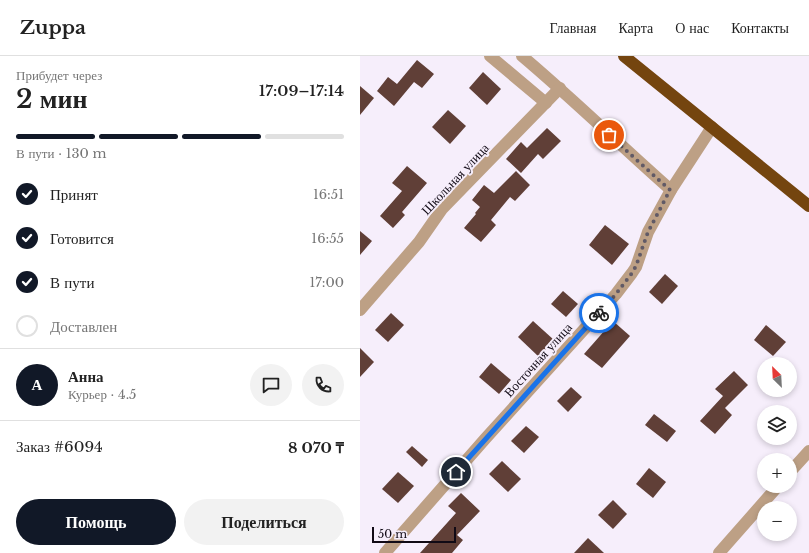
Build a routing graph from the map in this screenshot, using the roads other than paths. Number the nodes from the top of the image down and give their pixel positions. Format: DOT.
graph roads {
  1 [pos="490,56"];
  2 [pos="522,56"];
  3 [pos="624,56"];
  4 [pos="560,88"];
  5 [pos="546,103"];
  6 [pos="712,127"];
  7 [pos="670,190"];
  8 [pos="809,206"];
  9 [pos="360,310"];
  10 [pos="809,451"];
  11 [pos="797,464"];
  12 [pos="772,493"];
  13 [pos="385,553"];
  14 [pos="719,553"];
  1 -- 5 [label="street"];
  2 -- 4 [label="street"];
  3 -- 6 [label="highway"];
  4 -- 5 [label="street, Школьная улица"];
  4 -- 7 [label="street"];
  5 -- 9 [label="street, Школьная улица"];
  6 -- 7 [label="street, Восточная улица"];
  6 -- 8 [label="highway"];
  7 -- 13 [label="street, Восточная улица"];
  10 -- 11 [label="street"];
  12 -- 14 [label="street"];
}
